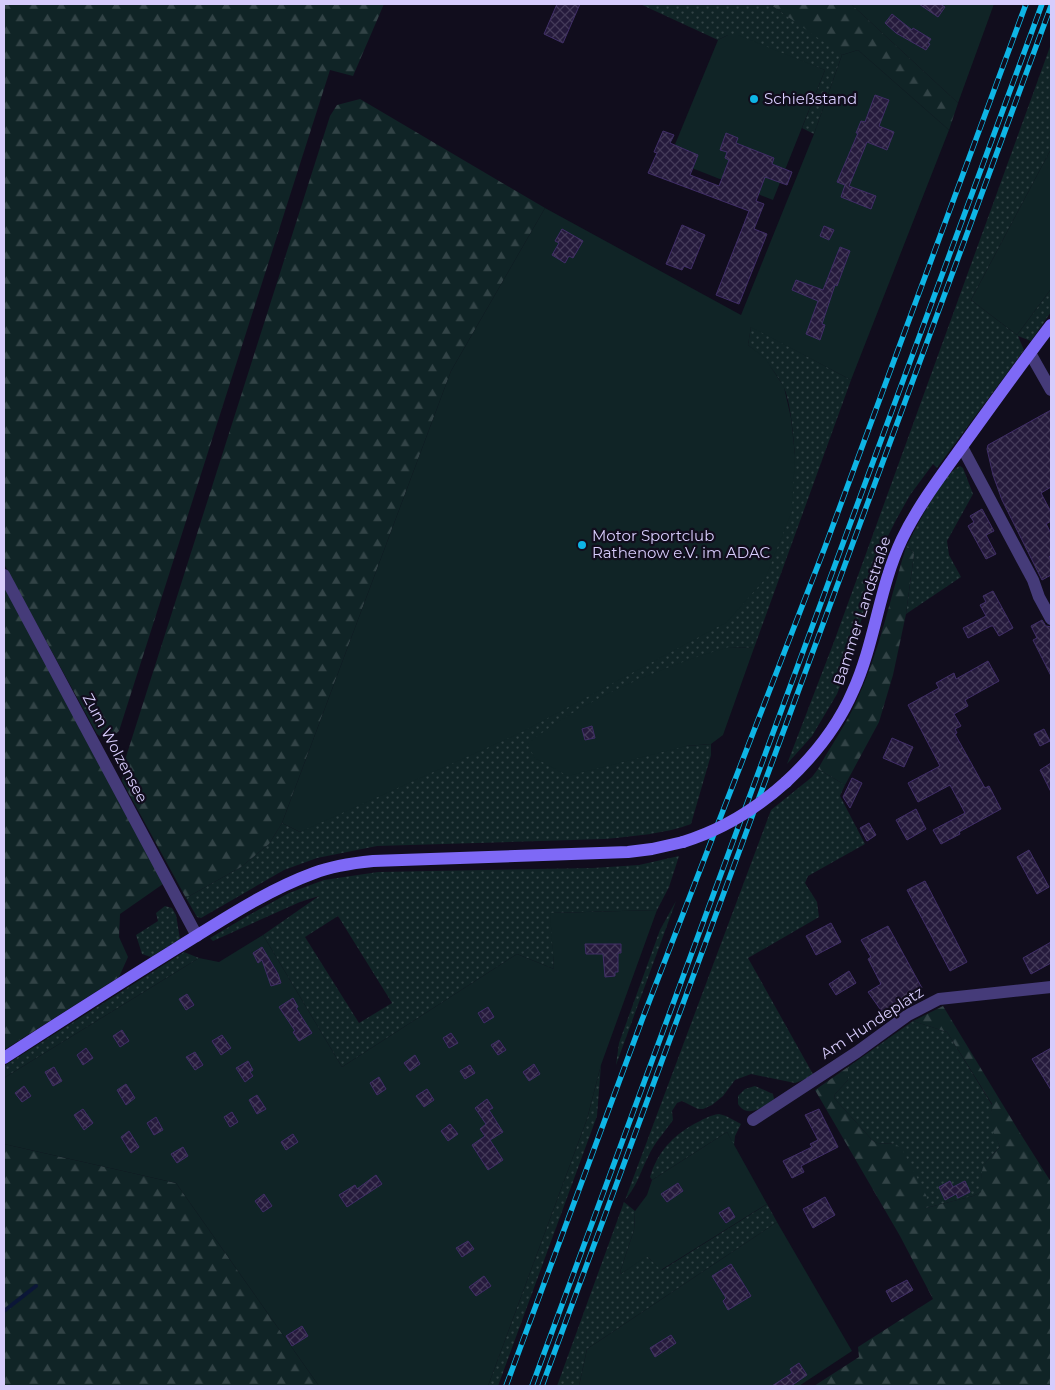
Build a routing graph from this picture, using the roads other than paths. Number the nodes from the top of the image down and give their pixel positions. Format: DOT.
graph roads {
  1 [pos="1051,324"];
  2 [pos="1030,353"];
  3 [pos="1051,390"];
  4 [pos="962,447"];
  5 [pos="4,575"];
  6 [pos="1051,619"];
  7 [pos="197,936"];
  8 [pos="1051,987"];
  9 [pos="4,1058"];
  10 [pos="753,1120"];
  1 -- 2 [label="main road, Bammer Landstraße"];
  2 -- 3 [label="street"];
  2 -- 4 [label="main road, Bammer Landstraße"];
  4 -- 6 [label="street"];
  4 -- 7 [label="main road, Bammer Landstraße, bridge"];
  5 -- 7 [label="street, Zum Wolzensee"];
  7 -- 9 [label="main road, Bammer Landstraße"];
  8 -- 10 [label="street, Am Hundeplatz"];
}
